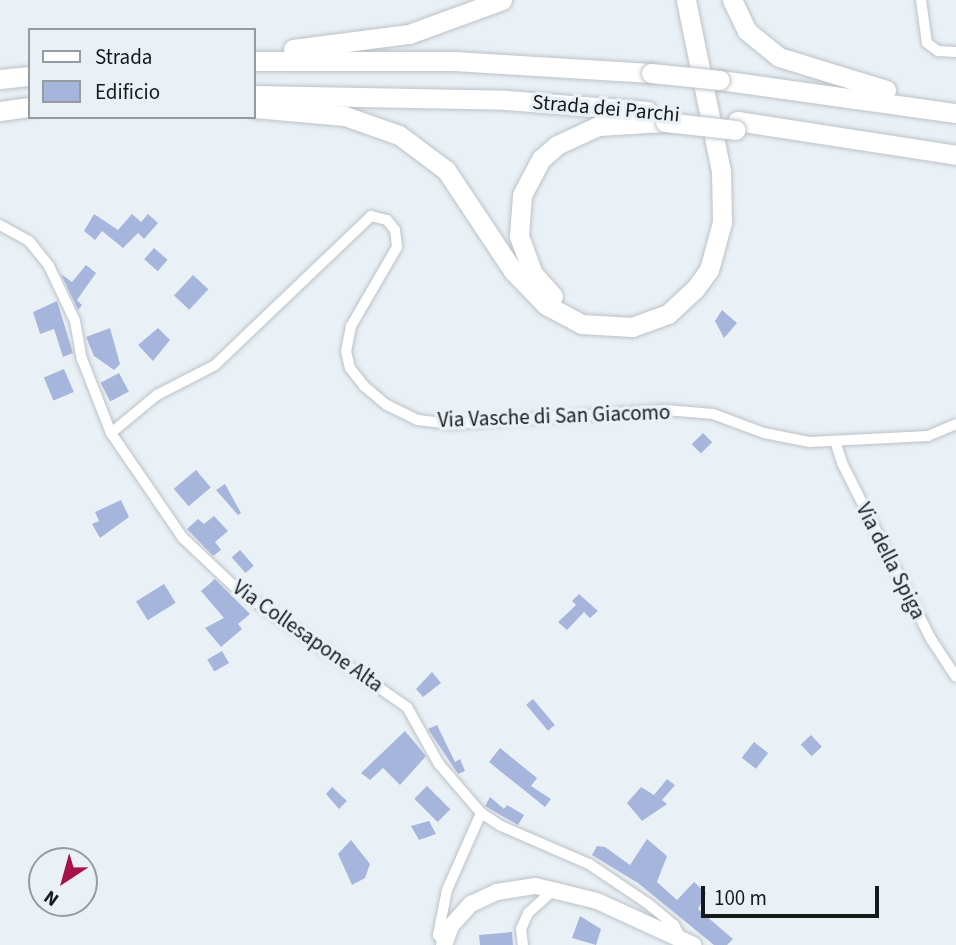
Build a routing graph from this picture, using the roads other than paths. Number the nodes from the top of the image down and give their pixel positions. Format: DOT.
graph roads {
  1 [pos="502,0"];
  2 [pos="675,0"];
  3 [pos="687,0"];
  4 [pos="732,0"];
  5 [pos="921,0"];
  6 [pos="256,51"];
  7 [pos="956,52"];
  8 [pos="256,61"];
  9 [pos="28,76"];
  10 [pos="0,79"];
  11 [pos="256,95"];
  12 [pos="28,107"];
  13 [pos="256,107"];
  14 [pos="932,108"];
  15 [pos="0,111"];
  16 [pos="956,113"];
  17 [pos="666,118"];
  18 [pos="956,155"];
  19 [pos="0,225"];
  20 [pos="956,424"];
  21 [pos="111,433"];
  22 [pos="835,441"];
  23 [pos="956,677"];
  24 [pos="481,813"];
  25 [pos="555,888"];
  26 [pos="687,941"];
  27 [pos="445,944"];
  28 [pos="523,945"];
  1 -- 6 [label="highway"];
  2 -- 17 [label="highway"];
  3 -- 13 [label="highway"];
  4 -- 14 [label="highway"];
  5 -- 7 [label="street"];
  8 -- 14 [label="highway, Strada dei Parchi, bridge"];
  9 -- 10 [label="highway"];
  11 -- 17 [label="highway, Strada dei Parchi"];
  12 -- 15 [label="highway"];
  14 -- 16 [label="highway, Strada dei Parchi"];
  17 -- 18 [label="highway, Strada dei Parchi"];
  19 -- 21 [label="street, Via Collesapone Alta"];
  20 -- 22 [label="street, Via Vasche di San Giacomo"];
  21 -- 22 [label="street, Via Vasche di San Giacomo"];
  21 -- 24 [label="street, Via Collesapone Alta"];
  22 -- 23 [label="street, Via della Spiga"];
  24 -- 26 [label="street, Via Collesapone Alta"];
  24 -- 27 [label="street"];
  25 -- 26 [label="street"];
  25 -- 27 [label="street"];
  25 -- 28 [label="street"];
}
